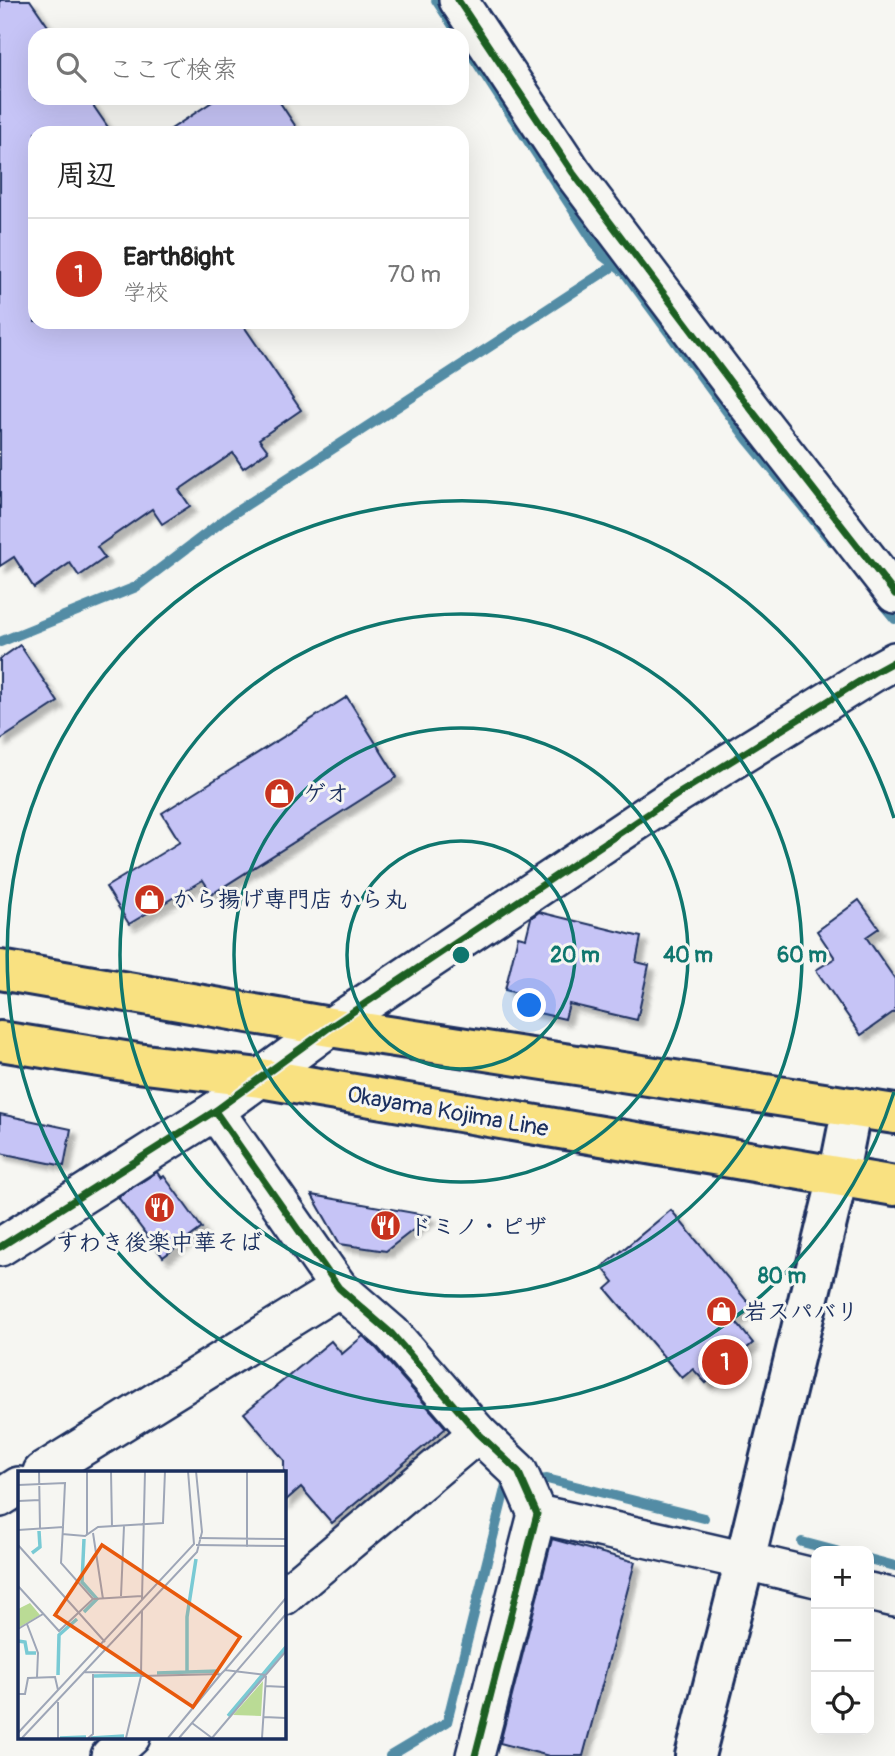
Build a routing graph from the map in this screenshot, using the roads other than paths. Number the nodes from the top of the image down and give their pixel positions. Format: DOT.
graph roads {
  1 [pos="458,0"];
  2 [pos="895,594"];
  3 [pos="895,661"];
  4 [pos="0,970"];
  5 [pos="330,1027"];
  6 [pos="0,1041"];
  7 [pos="260,1078"];
  8 [pos="852,1107"];
  9 [pos="215,1111"];
  10 [pos="895,1114"];
  11 [pos="838,1177"];
  12 [pos="895,1186"];
  13 [pos="0,1247"];
  14 [pos="339,1288"];
  15 [pos="478,1433"];
  16 [pos="44,1471"];
  17 [pos="18,1487"];
  18 [pos="527,1492"];
  19 [pos="0,1498"];
  20 [pos="745,1560"];
  21 [pos="811,1577"];
  22 [pos="874,1593"];
  23 [pos="285,1595"];
  24 [pos="895,1598"];
  25 [pos="130,1738"];
  26 [pos="110,1756"];
  27 [pos="475,1756"];
  28 [pos="695,1756"];
  1 -- 2 [label="street"];
  3 -- 5 [label="street"];
  4 -- 5 [label="main road"];
  5 -- 7 [label="street"];
  5 -- 8 [label="main road"];
  6 -- 7 [label="main road, Okayama Kojima Line"];
  7 -- 9 [label="street"];
  7 -- 11 [label="main road, Okayama Kojima Line"];
  8 -- 10 [label="main road"];
  8 -- 11 [label="street"];
  9 -- 13 [label="street"];
  9 -- 14 [label="street"];
  11 -- 12 [label="main road, Okayama Kojima Line"];
  11 -- 20 [label="street"];
  14 -- 15 [label="street"];
  14 -- 16 [label="street"];
  15 -- 18 [label="street"];
  15 -- 23 [label="street"];
  17 -- 19 [label="street"];
  18 -- 20 [label="street"];
  18 -- 27 [label="street"];
  20 -- 21 [label="street"];
  20 -- 28 [label="street"];
  22 -- 24 [label="street"];
  25 -- 26 [label="street"];
}
